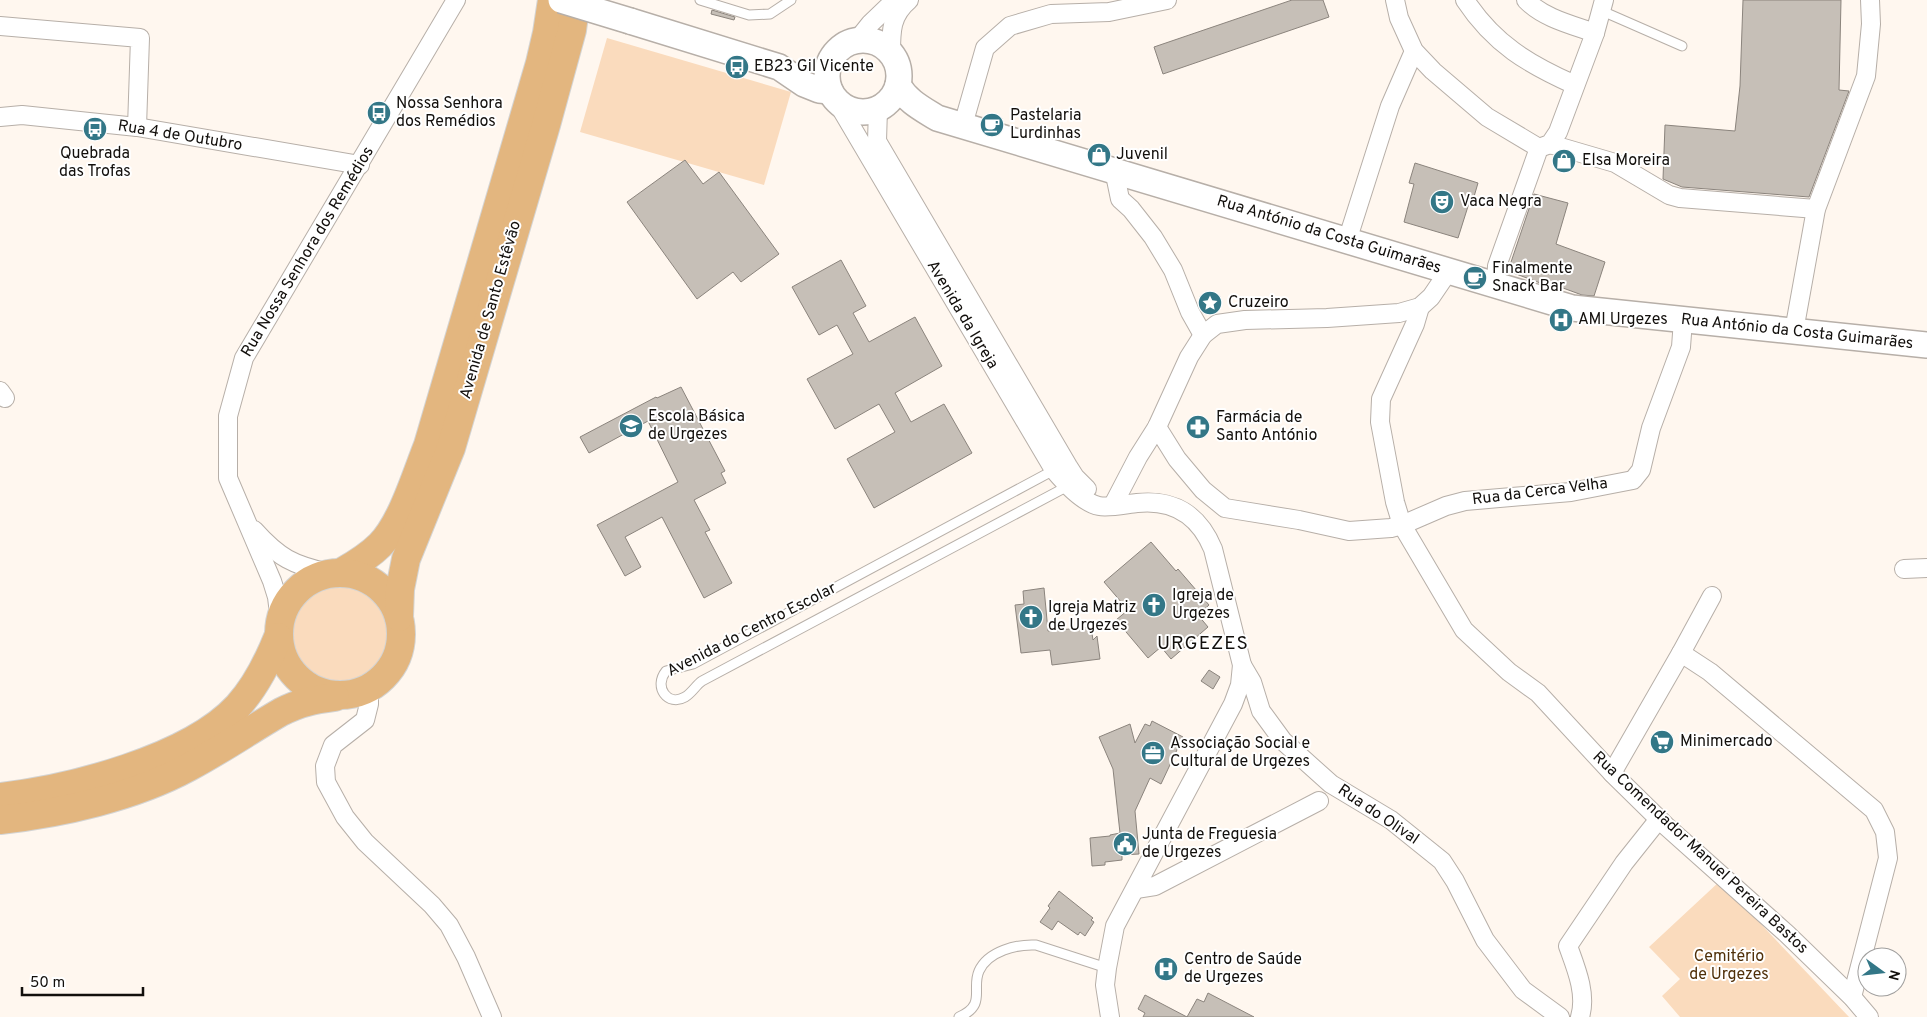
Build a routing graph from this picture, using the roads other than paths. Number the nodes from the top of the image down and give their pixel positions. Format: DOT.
graph roads {
  1 [pos="456,0"];
  2 [pos="552,0"];
  3 [pos="561,0"];
  4 [pos="576,0"];
  5 [pos="700,0"];
  6 [pos="791,0"];
  7 [pos="895,0"];
  8 [pos="909,0"];
  9 [pos="1167,0"];
  10 [pos="1395,0"];
  11 [pos="1465,0"];
  12 [pos="1526,0"];
  13 [pos="1870,0"];
  14 [pos="1603,6"];
  15 [pos="0,26"];
  16 [pos="1595,33"];
  17 [pos="858,39"];
  18 [pos="1682,46"];
  19 [pos="1414,51"];
  20 [pos="892,53"];
  21 [pos="830,60"];
  22 [pos="779,67"];
  23 [pos="898,85"];
  24 [pos="1575,85"];
  25 [pos="832,94"];
  26 [pos="881,107"];
  27 [pos="0,117"];
  28 [pos="936,118"];
  29 [pos="963,125"];
  30 [pos="138,127"];
  31 [pos="1544,146"];
  32 [pos="360,165"];
  33 [pos="1114,170"];
  34 [pos="1816,209"];
  35 [pos="1347,241"];
  36 [pos="1448,272"];
  37 [pos="1496,286"];
  38 [pos="1420,307"];
  39 [pos="1683,320"];
  40 [pos="1794,331"];
  41 [pos="1203,336"];
  42 [pos="1927,345"];
  43 [pos="1157,427"];
  44 [pos="1054,470"];
  45 [pos="1068,486"];
  46 [pos="1113,505"];
  47 [pos="1226,508"];
  48 [pos="246,522"];
  49 [pos="1402,525"];
  50 [pos="1202,527"];
  51 [pos="1927,568"];
  52 [pos="1904,569"];
  53 [pos="336,572"];
  54 [pos="1712,596"];
  55 [pos="399,617"];
  56 [pos="279,629"];
  57 [pos="1681,653"];
  58 [pos="1242,665"];
  59 [pos="356,691"];
  60 [pos="1233,704"];
  61 [pos="1261,711"];
  62 [pos="1612,773"];
  63 [pos="0,797"];
  64 [pos="1319,801"];
  65 [pos="1659,819"];
  66 [pos="0,820"];
  67 [pos="1136,889"];
  68 [pos="1107,968"];
  69 [pos="1852,997"];
  70 [pos="492,1017"];
  71 [pos="959,1017"];
  72 [pos="1110,1017"];
  73 [pos="1560,1017"];
  74 [pos="1580,1017"];
  75 [pos="1869,1017"];
  1 -- 32 [label="street, Rua Nossa Senhora dos Remédios"];
  2 -- 53 [label="main road, Avenida de Santo Estêvão"];
  3 -- 22 [label="main road, bridge"];
  4 -- 55 [label="main road, Avenida de Santo Estêvão"];
  5 -- 6 [label="lane"];
  7 -- 17 [label="street"];
  8 -- 20 [label="street"];
  9 -- 29 [label="street"];
  10 -- 19 [label="street"];
  11 -- 24 [label="street"];
  12 -- 16 [label="street"];
  13 -- 34 [label="street"];
  14 -- 16 [label="street"];
  14 -- 18 [label="lane"];
  15 -- 30 [label="street"];
  16 -- 24 [label="street"];
  17 -- 20 [label="main road"];
  17 -- 21 [label="main road"];
  19 -- 31 [label="street"];
  19 -- 35 [label="street"];
  20 -- 23 [label="main road"];
  21 -- 22 [label="main road"];
  21 -- 25 [label="main road"];
  22 -- 25 [label="main road"];
  23 -- 26 [label="main road"];
  23 -- 28 [label="main road, Rua António da Costa Guimarães"];
  24 -- 31 [label="street"];
  25 -- 26 [label="main road"];
  25 -- 44 [label="street, Avenida da Igreja"];
  26 -- 28 [label="main road"];
  26 -- 46 [label="street, Avenida da Igreja"];
  27 -- 30 [label="street, Rua 4 de Outubro"];
  28 -- 29 [label="main road, Rua António da Costa Guimarães"];
  29 -- 33 [label="main road, Rua António da Costa Guimarães"];
  30 -- 32 [label="street, Rua 4 de Outubro"];
  31 -- 34 [label="street"];
  31 -- 37 [label="street"];
  32 -- 48 [label="street, Rua Nossa Senhora dos Remédios"];
  33 -- 35 [label="main road, Rua António da Costa Guimarães"];
  33 -- 41 [label="street"];
  34 -- 40 [label="street"];
  35 -- 36 [label="main road, Rua António da Costa Guimarães"];
  36 -- 37 [label="main road, Rua António da Costa Guimarães"];
  36 -- 38 [label="street"];
  37 -- 39 [label="main road, Rua António da Costa Guimarães"];
  38 -- 41 [label="street"];
  38 -- 49 [label="street, Rua Comendador Manuel Pereira Bastos"];
  39 -- 40 [label="main road, Rua António da Costa Guimarães"];
  39 -- 49 [label="street, Rua da Cerca Velha"];
  40 -- 42 [label="main road, Rua António da Costa Guimarães"];
  41 -- 43 [label="street"];
  43 -- 46 [label="street"];
  43 -- 47 [label="street"];
  44 -- 45 [label="street, Avenida da Igreja"];
  44 -- 45 [label="lane, Avenida do Centro Escolar"];
  45 -- 46 [label="street, Avenida da Igreja"];
  46 -- 50 [label="street, Avenida da Igreja"];
  47 -- 49 [label="street"];
  47 -- 50 [label="street"];
  48 -- 53 [label="street, Rua Nossa Senhora dos Remédios"];
  48 -- 56 [label="street, Rua Nossa Senhora dos Remédios"];
  49 -- 62 [label="street, Rua Comendador Manuel Pereira Bastos"];
  50 -- 58 [label="street"];
  51 -- 52 [label="street"];
  53 -- 55 [label="main road"];
  53 -- 56 [label="main road"];
  54 -- 57 [label="street"];
  55 -- 59 [label="main road"];
  56 -- 59 [label="main road"];
  56 -- 63 [label="main road"];
  57 -- 62 [label="street"];
  57 -- 69 [label="street"];
  58 -- 60 [label="street"];
  58 -- 61 [label="street, Rua do Olival"];
  59 -- 66 [label="main road"];
  59 -- 70 [label="street"];
  60 -- 61 [label="street"];
  60 -- 67 [label="street"];
  61 -- 73 [label="street, Rua do Olival"];
  62 -- 65 [label="street, Rua Comendador Manuel Pereira Bastos"];
  64 -- 67 [label="street"];
  65 -- 69 [label="street, Rua Comendador Manuel Pereira Bastos"];
  65 -- 74 [label="street"];
  67 -- 68 [label="street"];
  68 -- 71 [label="lane"];
  68 -- 72 [label="street"];
  69 -- 75 [label="street, Rua Comendador Manuel Pereira Bastos"];
}
